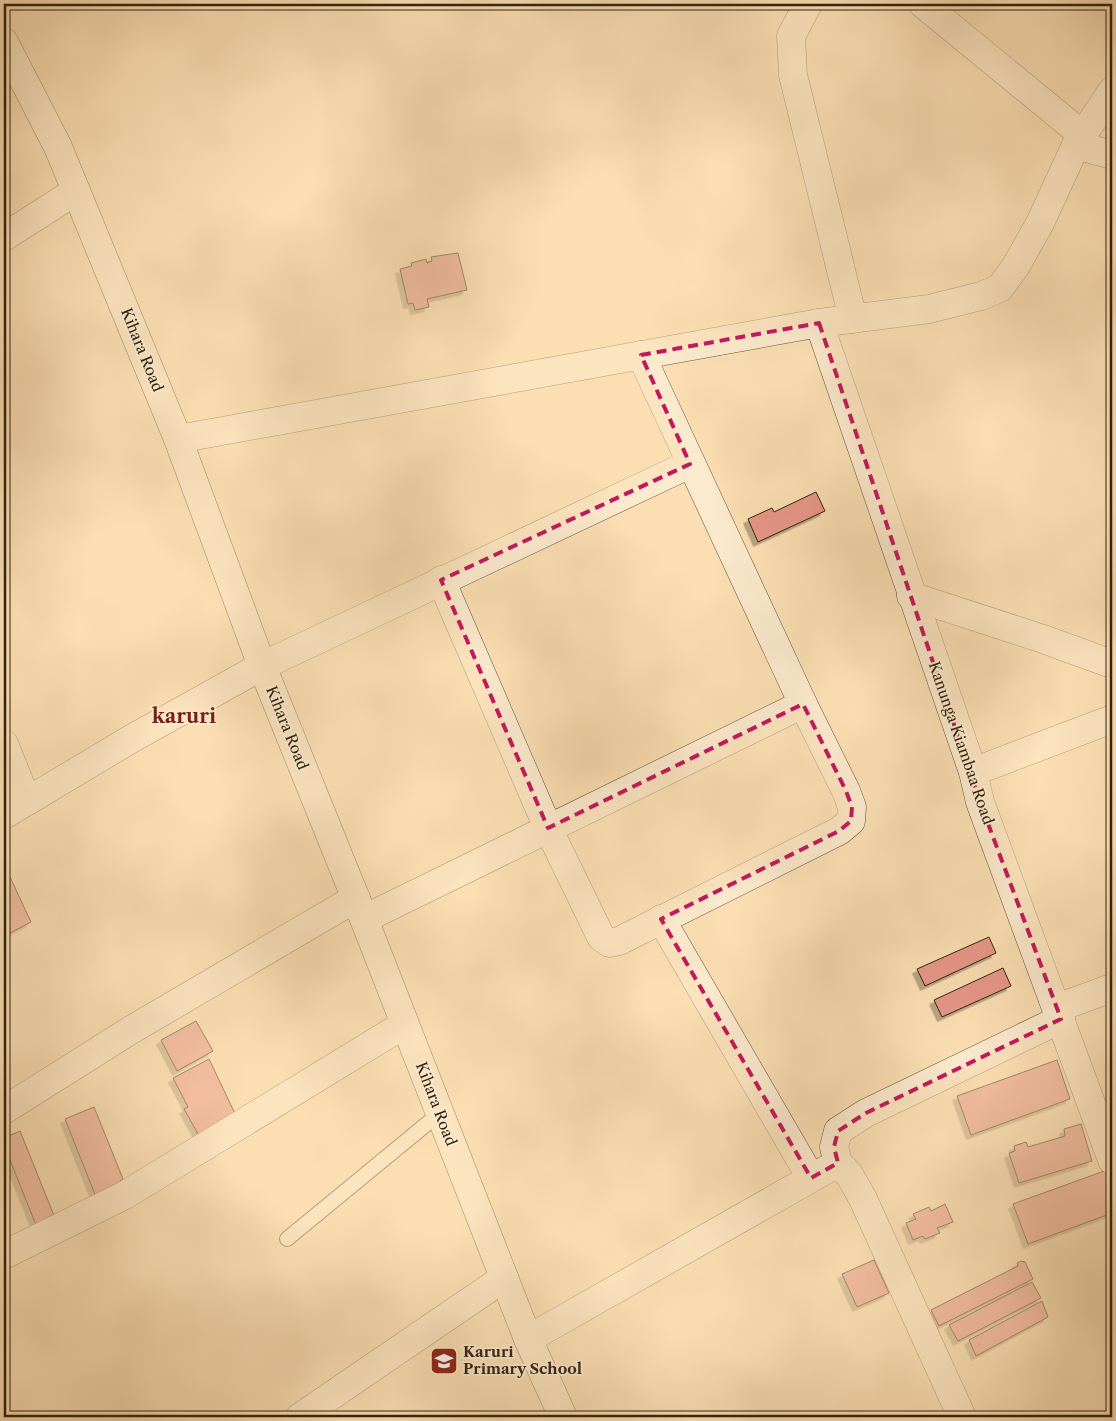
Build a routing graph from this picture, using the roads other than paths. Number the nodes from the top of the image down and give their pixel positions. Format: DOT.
graph roads {
  1 [pos="808,4"];
  2 [pos="923,4"];
  3 [pos="4,42"];
  4 [pos="1112,91"];
  5 [pos="1080,140"];
  6 [pos="1112,155"];
  7 [pos="76,191"];
  8 [pos="4,237"];
  9 [pos="853,319"];
  10 [pos="819,323"];
  11 [pos="641,355"];
  12 [pos="178,439"];
  13 [pos="690,464"];
  14 [pos="440,580"];
  15 [pos="911,596"];
  16 [pos="1112,664"];
  17 [pos="262,666"];
  18 [pos="803,704"];
  19 [pos="1112,718"];
  20 [pos="4,744"];
  21 [pos="973,772"];
  22 [pos="27,800"];
  23 [pos="4,815"];
  24 [pos="548,828"];
  25 [pos="360,908"];
  26 [pos="661,919"];
  27 [pos="1112,988"];
  28 [pos="1059,1014"];
  29 [pos="405,1024"];
  30 [pos="4,1110"];
  31 [pos="440,1113"];
  32 [pos="1112,1160"];
  33 [pos="838,1163"];
  34 [pos="811,1178"];
  35 [pos="287,1239"];
  36 [pos="4,1256"];
  37 [pos="504,1278"];
  38 [pos="528,1339"];
  39 [pos="300,1417"];
  40 [pos="563,1417"];
  41 [pos="962,1417"];
  1 -- 9 [label="street"];
  2 -- 5 [label="street"];
  3 -- 7 [label="street, Kihara Road"];
  4 -- 5 [label="street"];
  5 -- 6 [label="street"];
  5 -- 9 [label="street"];
  7 -- 8 [label="street"];
  7 -- 12 [label="street, Kihara Road"];
  9 -- 10 [label="street"];
  10 -- 11 [label="street"];
  10 -- 15 [label="street, Kanunga Kiambaa Road"];
  11 -- 12 [label="street"];
  11 -- 13 [label="street"];
  12 -- 17 [label="street, Kihara Road"];
  13 -- 14 [label="street"];
  13 -- 18 [label="street"];
  14 -- 17 [label="street"];
  14 -- 24 [label="street"];
  15 -- 16 [label="street"];
  15 -- 21 [label="street, Kanunga Kiambaa Road"];
  17 -- 22 [label="street"];
  17 -- 25 [label="street, Kihara Road"];
  18 -- 24 [label="street"];
  18 -- 26 [label="street"];
  19 -- 21 [label="street"];
  20 -- 22 [label="street"];
  21 -- 28 [label="street, Kanunga Kiambaa Road"];
  22 -- 23 [label="street"];
  24 -- 25 [label="street"];
  24 -- 26 [label="street"];
  25 -- 29 [label="street, Kihara Road"];
  25 -- 30 [label="street"];
  26 -- 34 [label="street"];
  27 -- 28 [label="street"];
  28 -- 32 [label="street, Kanunga Kiambaa Road"];
  28 -- 33 [label="street"];
  29 -- 31 [label="street, Kihara Road"];
  29 -- 36 [label="street"];
  31 -- 35 [label="lane"];
  31 -- 37 [label="street, Kihara Road"];
  33 -- 34 [label="street"];
  33 -- 41 [label="street"];
  34 -- 38 [label="street"];
  37 -- 38 [label="street, Kihara Road"];
  37 -- 39 [label="street"];
  38 -- 40 [label="street, Kihara Road"];
}
